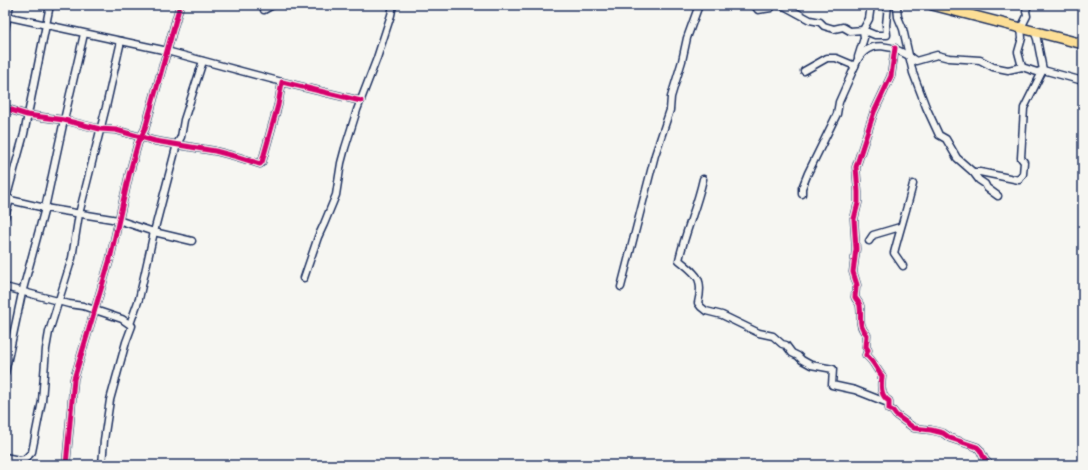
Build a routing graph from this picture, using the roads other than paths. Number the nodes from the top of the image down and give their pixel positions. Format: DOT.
graph roads {
  1 [pos="10,5"];
  2 [pos="50,5"];
  3 [pos="180,5"];
  4 [pos="264,5"];
  5 [pos="273,5"];
  6 [pos="393,5"];
  7 [pos="699,5"];
  8 [pos="754,5"];
  9 [pos="773,5"];
  10 [pos="778,5"];
  11 [pos="871,5"];
  12 [pos="888,5"];
  13 [pos="896,5"];
  14 [pos="935,5"];
  15 [pos="1028,5"];
  16 [pos="6,16"];
  17 [pos="46,26"];
  18 [pos="1021,28"];
  19 [pos="5,29"];
  20 [pos="863,30"];
  21 [pos="1034,31"];
  22 [pos="84,34"];
  23 [pos="121,41"];
  24 [pos="1083,44"];
  25 [pos="895,48"];
  26 [pos="167,51"];
  27 [pos="910,56"];
  28 [pos="858,57"];
  29 [pos="203,61"];
  30 [pos="855,66"];
  31 [pos="1022,67"];
  32 [pos="1043,70"];
  33 [pos="804,71"];
  34 [pos="1083,81"];
  35 [pos="282,82"];
  36 [pos="361,101"];
  37 [pos="5,108"];
  38 [pos="28,115"];
  39 [pos="64,120"];
  40 [pos="100,129"];
  41 [pos="141,137"];
  42 [pos="177,144"];
  43 [pos="973,172"];
  44 [pos="703,179"];
  45 [pos="913,184"];
  46 [pos="802,194"];
  47 [pos="998,196"];
  48 [pos="7,199"];
  49 [pos="45,208"];
  50 [pos="79,213"];
  51 [pos="5,217"];
  52 [pos="118,220"];
  53 [pos="900,227"];
  54 [pos="154,232"];
  55 [pos="192,241"];
  56 [pos="868,242"];
  57 [pos="903,266"];
  58 [pos="304,278"];
  59 [pos="621,286"];
  60 [pos="5,287"];
  61 [pos="22,293"];
  62 [pos="58,301"];
  63 [pos="95,310"];
  64 [pos="130,324"];
  65 [pos="5,373"];
  66 [pos="890,404"];
  67 [pos="5,457"];
  68 [pos="66,465"];
  69 [pos="102,465"];
  70 [pos="990,465"];
  1 -- 16 [label="street"];
  2 -- 17 [label="street"];
  3 -- 26 [label="street"];
  4 -- 5 [label="street"];
  6 -- 36 [label="street"];
  7 -- 59 [label="street"];
  8 -- 9 [label="street"];
  10 -- 20 [label="street"];
  11 -- 20 [label="street"];
  12 -- 20 [label="street"];
  13 -- 27 [label="street"];
  14 -- 18 [label="highway"];
  15 -- 18 [label="street"];
  16 -- 17 [label="street"];
  16 -- 19 [label="street"];
  17 -- 22 [label="street"];
  17 -- 38 [label="street"];
  18 -- 21 [label="highway"];
  18 -- 31 [label="street"];
  20 -- 28 [label="street"];
  21 -- 24 [label="highway"];
  21 -- 32 [label="street"];
  22 -- 23 [label="street"];
  22 -- 39 [label="street"];
  23 -- 26 [label="street"];
  23 -- 40 [label="street"];
  25 -- 27 [label="street"];
  25 -- 28 [label="street"];
  25 -- 66 [label="street"];
  26 -- 29 [label="street"];
  26 -- 41 [label="street"];
  27 -- 31 [label="street"];
  27 -- 43 [label="street"];
  28 -- 30 [label="street"];
  29 -- 35 [label="street"];
  29 -- 42 [label="street"];
  30 -- 33 [label="street"];
  30 -- 46 [label="street"];
  31 -- 32 [label="street"];
  32 -- 34 [label="street"];
  32 -- 43 [label="street"];
  35 -- 36 [label="street"];
  35 -- 42 [label="street"];
  36 -- 58 [label="street"];
  37 -- 38 [label="street"];
  38 -- 39 [label="street"];
  38 -- 48 [label="street"];
  39 -- 40 [label="street"];
  39 -- 49 [label="street"];
  40 -- 41 [label="street"];
  40 -- 50 [label="street"];
  41 -- 42 [label="street"];
  41 -- 52 [label="street"];
  42 -- 54 [label="street"];
  43 -- 47 [label="street"];
  44 -- 66 [label="street"];
  45 -- 53 [label="street"];
  48 -- 49 [label="street"];
  48 -- 51 [label="street"];
  49 -- 50 [label="street"];
  49 -- 61 [label="street"];
  50 -- 52 [label="street"];
  50 -- 62 [label="street"];
  52 -- 54 [label="street"];
  52 -- 63 [label="street"];
  53 -- 56 [label="street"];
  53 -- 57 [label="street"];
  54 -- 55 [label="street"];
  54 -- 64 [label="street"];
  60 -- 61 [label="street"];
  61 -- 62 [label="street"];
  61 -- 65 [label="street"];
  62 -- 63 [label="street"];
  62 -- 67 [label="street"];
  63 -- 64 [label="street"];
  63 -- 68 [label="street"];
  64 -- 69 [label="street"];
  66 -- 70 [label="street"];
}
